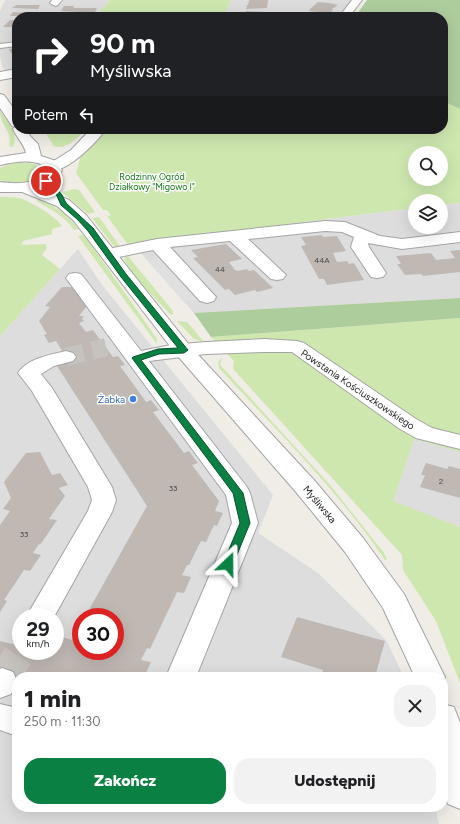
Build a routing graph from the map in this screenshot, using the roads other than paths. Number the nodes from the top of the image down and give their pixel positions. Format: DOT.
graph roads {
  1 [pos="357,0"];
  2 [pos="348,12"];
  3 [pos="12,45"];
  4 [pos="0,46"];
  5 [pos="12,74"];
  6 [pos="0,76"];
  7 [pos="0,98"];
  8 [pos="12,116"];
  9 [pos="22,134"];
  10 [pos="23,134"];
  11 [pos="94,134"];
  12 [pos="82,146"];
  13 [pos="37,159"];
  14 [pos="6,160"];
  15 [pos="54,167"];
  16 [pos="46,181"];
  17 [pos="0,187"];
  18 [pos="24,187"];
  19 [pos="63,204"];
  20 [pos="234,235"];
  21 [pos="364,235"];
  22 [pos="460,237"];
  23 [pos="157,244"];
  24 [pos="109,254"];
  25 [pos="377,273"];
  26 [pos="277,275"];
  27 [pos="75,278"];
  28 [pos="207,297"];
  29 [pos="122,349"];
  30 [pos="184,350"];
  31 [pos="66,357"];
  32 [pos="460,442"];
  33 [pos="45,608"];
  34 [pos="183,672"];
  35 [pos="428,672"];
  36 [pos="0,717"];
  37 [pos="12,721"];
  38 [pos="451,732"];
  39 [pos="460,793"];
  1 -- 2 [label="street"];
  3 -- 4 [label="lane"];
  5 -- 6 [label="street"];
  7 -- 8 [label="street"];
  9 -- 14 [label="street"];
  10 -- 13 [label="street"];
  11 -- 12 [label="street"];
  12 -- 13 [label="street"];
  12 -- 15 [label="street"];
  13 -- 14 [label="street"];
  13 -- 15 [label="street"];
  15 -- 16 [label="street"];
  16 -- 18 [label="street"];
  16 -- 19 [label="street, Myśliwska"];
  17 -- 18 [label="street"];
  18 -- 19 [label="street, Myśliwska"];
  19 -- 24 [label="street, Myśliwska"];
  20 -- 21 [label="street"];
  20 -- 23 [label="street"];
  20 -- 26 [label="street"];
  21 -- 22 [label="street"];
  21 -- 25 [label="street"];
  23 -- 24 [label="street"];
  23 -- 28 [label="street"];
  24 -- 30 [label="street, Myśliwska"];
  27 -- 29 [label="street"];
  29 -- 30 [label="street"];
  29 -- 34 [label="street"];
  30 -- 32 [label="street, Powstania Kościuszkowskiego"];
  30 -- 35 [label="street, Myśliwska"];
  31 -- 33 [label="street"];
  36 -- 37 [label="street"];
  38 -- 39 [label="street"];
}
